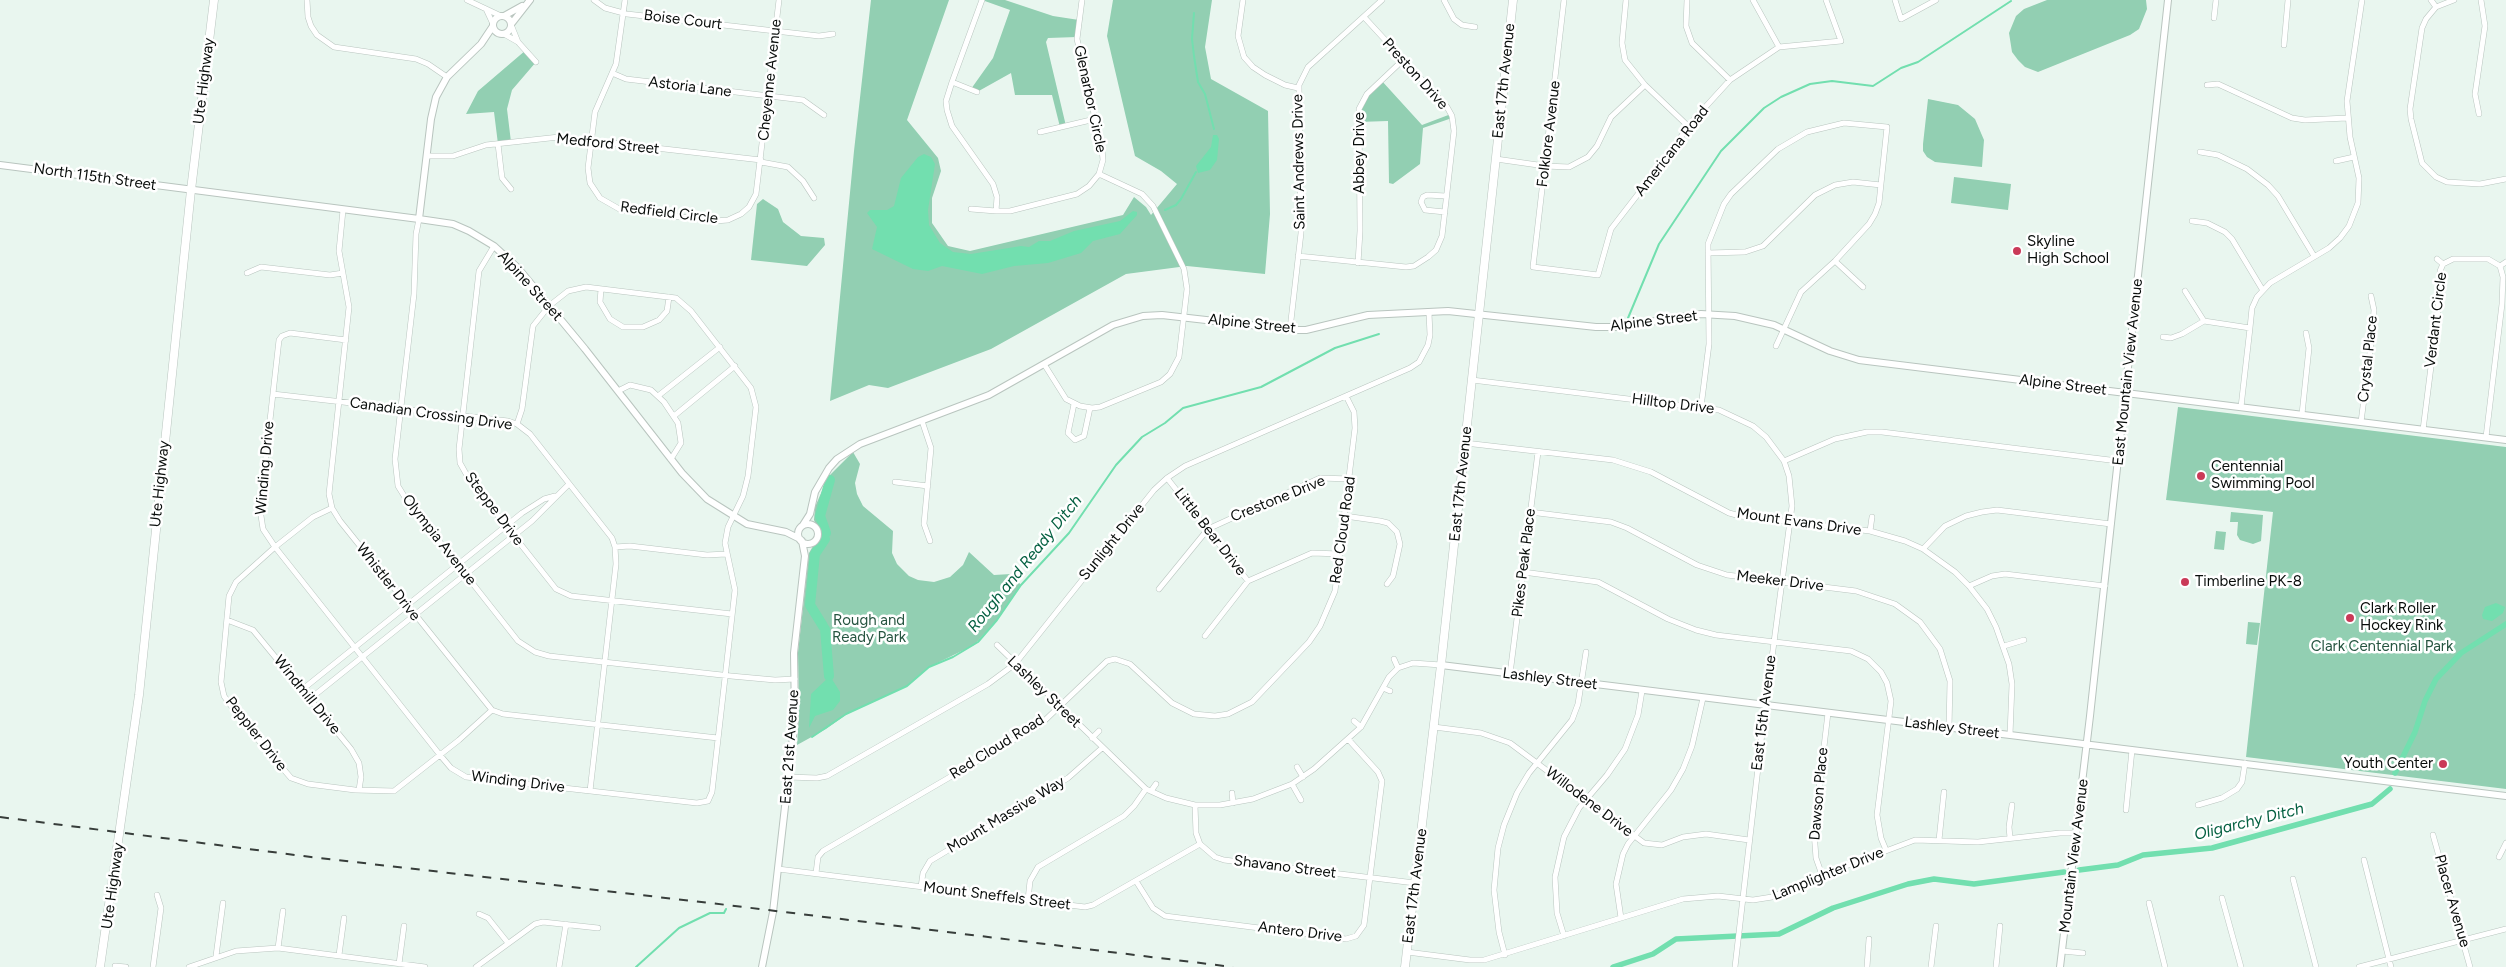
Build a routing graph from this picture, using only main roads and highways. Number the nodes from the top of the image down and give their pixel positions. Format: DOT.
graph roads {
  1 [pos="214,0"];
  2 [pos="1513,0"];
  3 [pos="100,967"];
  4 [pos="1406,967"];
  1 -- 3 [label="main road, Ute Highway"];
  2 -- 4 [label="main road, East 17th Avenue"];
}
